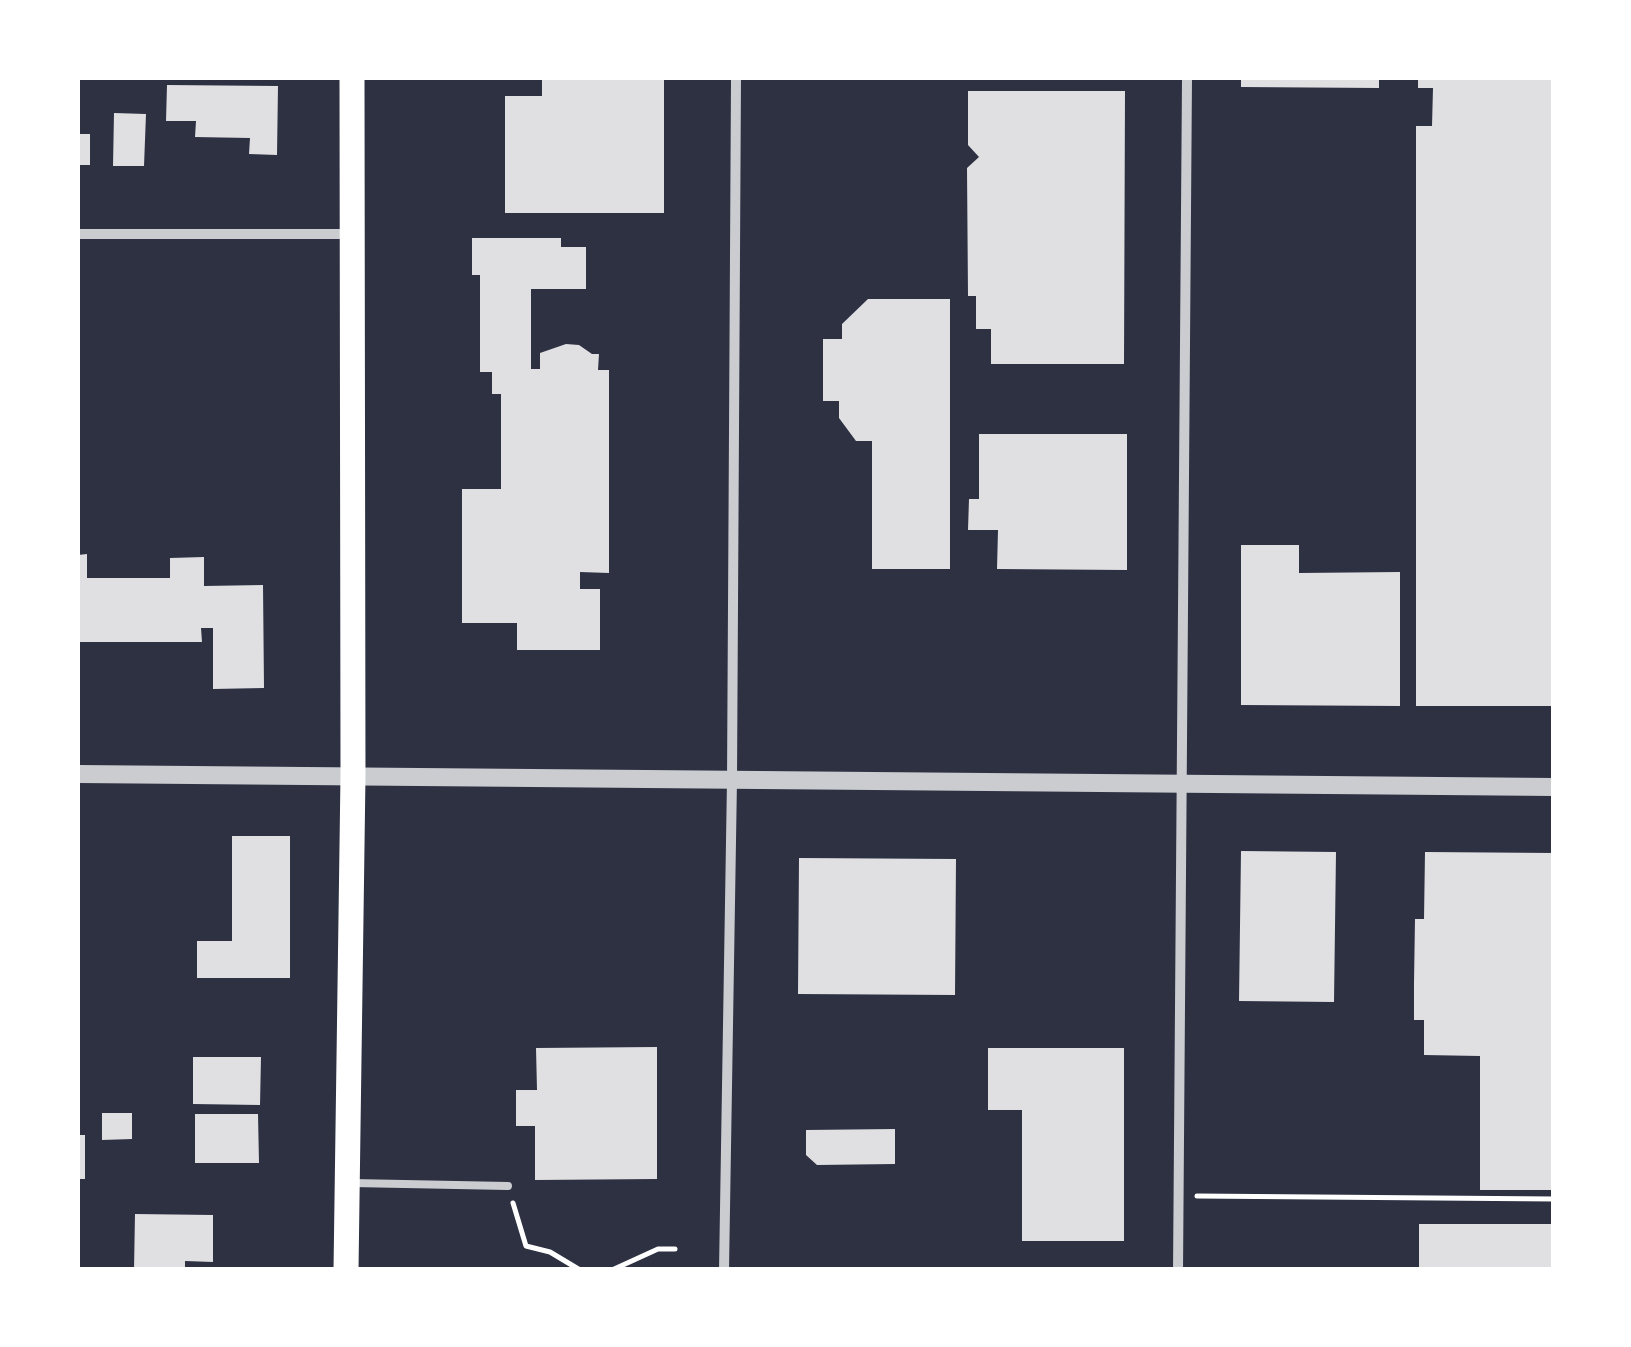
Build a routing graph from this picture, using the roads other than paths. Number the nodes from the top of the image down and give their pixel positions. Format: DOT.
graph roads {
  1 [pos="352,78"];
  2 [pos="736,78"];
  3 [pos="1186,78"];
  4 [pos="78,234"];
  5 [pos="352,234"];
  6 [pos="78,774"];
  7 [pos="353,776"];
  8 [pos="732,780"];
  9 [pos="1182,784"];
  10 [pos="1554,787"];
  11 [pos="348,1183"];
  12 [pos="508,1186"];
  13 [pos="346,1270"];
  14 [pos="724,1270"];
  15 [pos="1178,1270"];
  1 -- 5 [label="main road"];
  2 -- 8 [label="street"];
  3 -- 9 [label="street"];
  4 -- 5 [label="street"];
  5 -- 7 [label="main road"];
  6 -- 7 [label="street"];
  7 -- 8 [label="street"];
  7 -- 11 [label="main road"];
  8 -- 9 [label="street"];
  8 -- 14 [label="street"];
  9 -- 10 [label="street"];
  9 -- 15 [label="street"];
  11 -- 12 [label="lane"];
  11 -- 13 [label="main road"];
}
